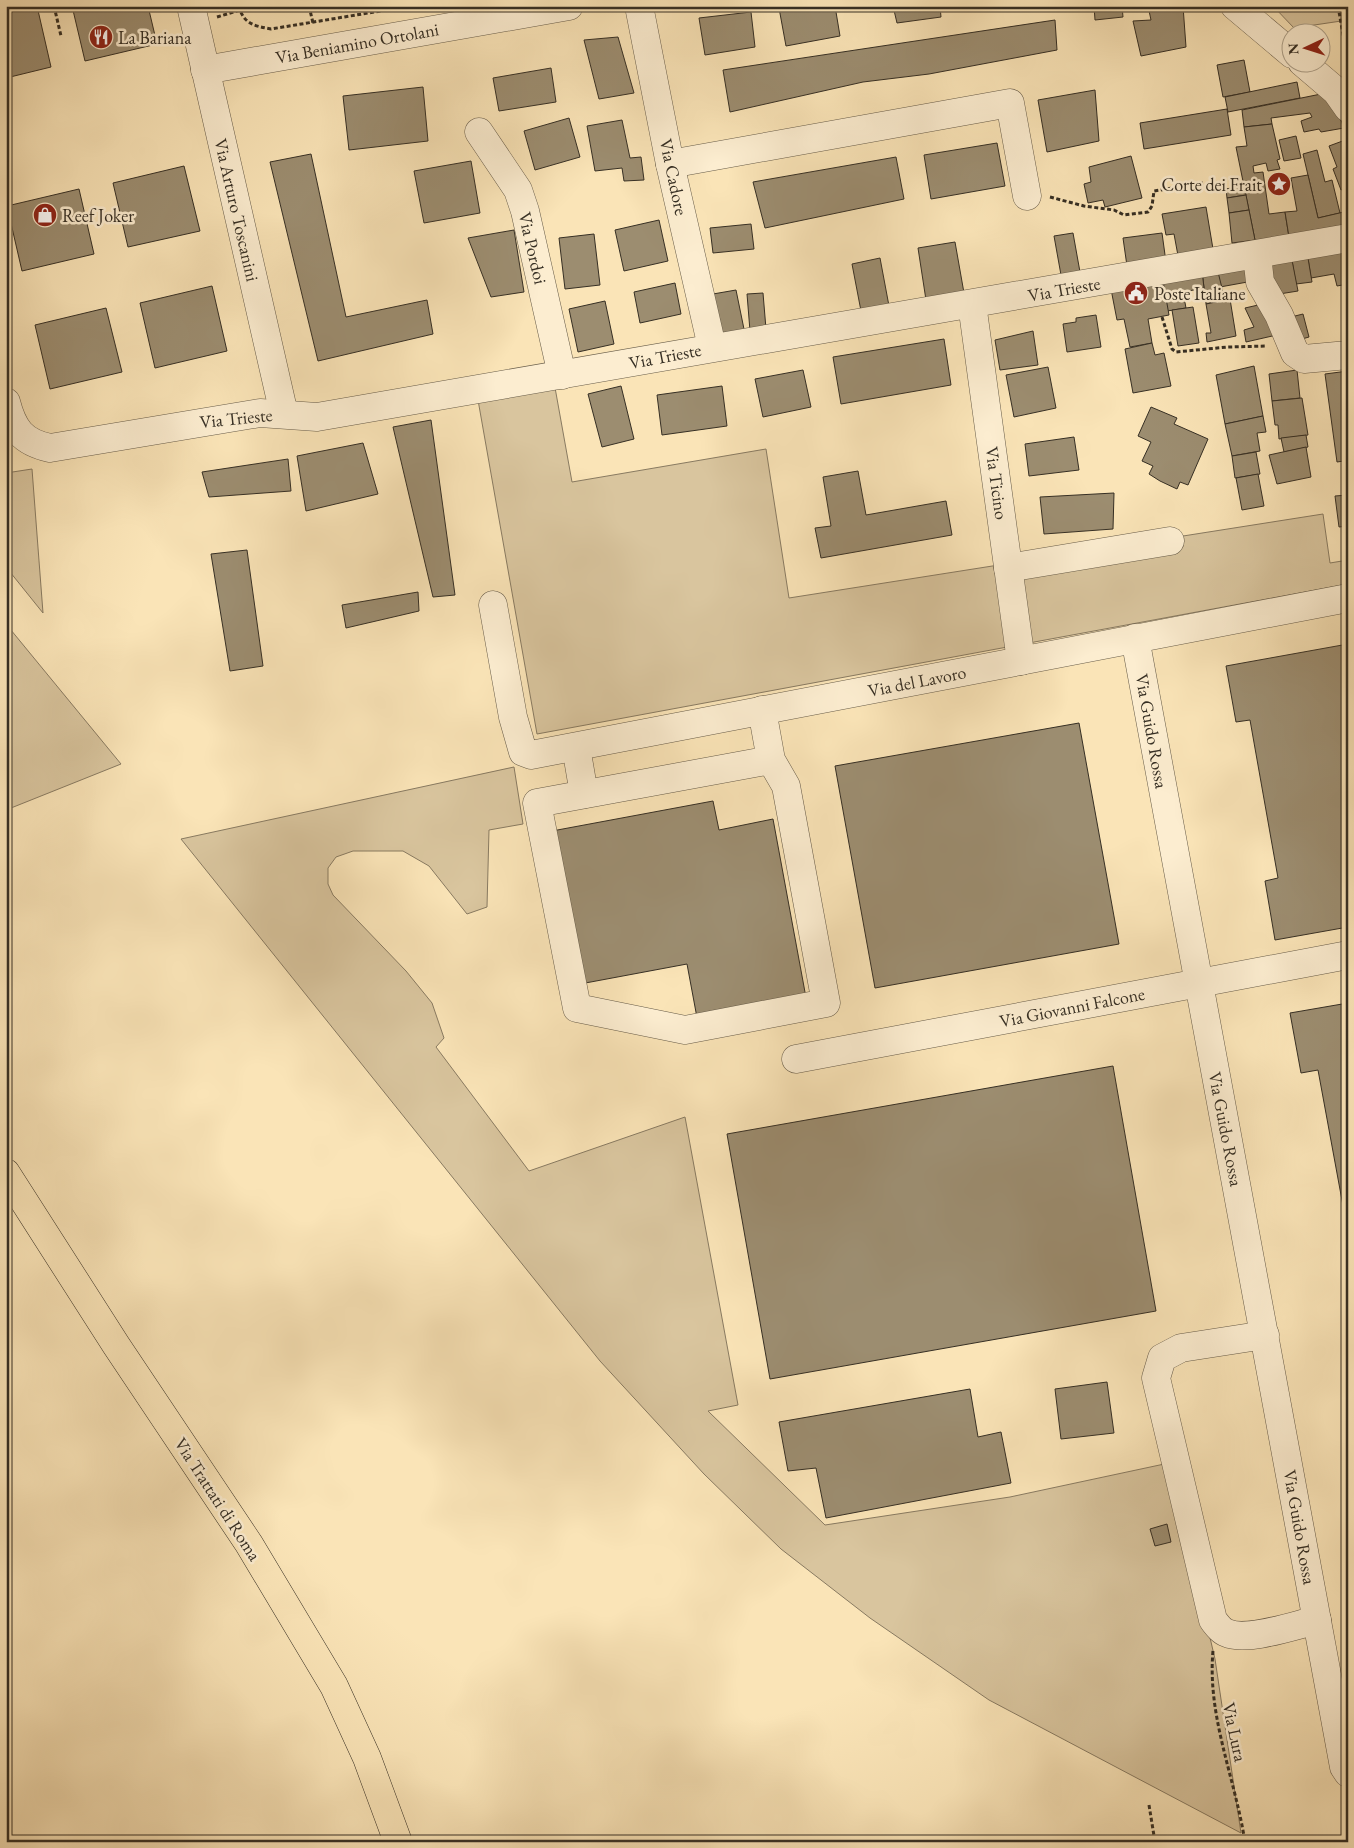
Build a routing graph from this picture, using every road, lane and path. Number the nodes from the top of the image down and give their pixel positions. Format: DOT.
graph roads {
  1 [pos="54,6"];
  2 [pos="191,6"];
  3 [pos="411,6"];
  4 [pos="568,6"];
  5 [pos="640,6"];
  6 [pos="1235,6"];
  7 [pos="1338,6"];
  8 [pos="240,8"];
  9 [pos="215,18"];
  10 [pos="61,36"];
  11 [pos="1282,46"];
  12 [pos="1348,63"];
  13 [pos="205,70"];
  14 [pos="1314,72"];
  15 [pos="1348,108"];
  16 [pos="478,132"];
  17 [pos="670,164"];
  18 [pos="1202,183"];
  19 [pos="1027,196"];
  20 [pos="1348,238"];
  21 [pos="1256,255"];
  22 [pos="972,304"];
  23 [pos="1162,316"];
  24 [pos="1288,340"];
  25 [pos="712,346"];
  26 [pos="1348,355"];
  27 [pos="562,376"];
  28 [pos="6,402"];
  29 [pos="284,414"];
  30 [pos="1170,541"];
  31 [pos="1008,568"];
  32 [pos="1348,598"];
  33 [pos="493,605"];
  34 [pos="1135,638"];
  35 [pos="1021,661"];
  36 [pos="762,710"];
  37 [pos="576,747"];
  38 [pos="771,760"];
  39 [pos="584,794"];
  40 [pos="1348,955"];
  41 [pos="1198,983"];
  42 [pos="796,1058"];
  43 [pos="6,1173"];
  44 [pos="1265,1335"];
  45 [pos="1318,1620"];
  46 [pos="1218,1627"];
  47 [pos="1348,1773"];
  48 [pos="1149,1805"];
  49 [pos="398,1842"];
  50 [pos="1155,1842"];
  51 [pos="1245,1842"];
  1 -- 10 [label="path"];
  2 -- 13 [label="street, Via Arturo Toscanini"];
  3 -- 8 [label="path"];
  4 -- 13 [label="street, Via Beniamino Ortolani"];
  5 -- 17 [label="street, Via Cadore"];
  6 -- 11 [label="street"];
  7 -- 12 [label="path"];
  8 -- 9 [label="path"];
  13 -- 29 [label="street, Via Arturo Toscanini"];
  14 -- 15 [label="street"];
  16 -- 27 [label="street, Via Pordoi"];
  17 -- 19 [label="street"];
  17 -- 25 [label="street, Via Cadore"];
  18 -- 19 [label="path"];
  20 -- 21 [label="street, Via Trieste"];
  21 -- 22 [label="street, Via Trieste"];
  21 -- 24 [label="street"];
  22 -- 25 [label="street, Via Trieste"];
  22 -- 31 [label="street, Via Ticino"];
  23 -- 24 [label="path"];
  24 -- 26 [label="street"];
  25 -- 27 [label="street, Via Trieste"];
  27 -- 29 [label="street, Via Trieste"];
  28 -- 29 [label="street, Via Trieste"];
  30 -- 31 [label="street"];
  31 -- 35 [label="street, Via Ticino"];
  32 -- 34 [label="street, Via del Lavoro"];
  33 -- 37 [label="street, Via del Lavoro"];
  34 -- 35 [label="street, Via del Lavoro"];
  34 -- 41 [label="street, Via Guido Rossa"];
  35 -- 36 [label="street, Via del Lavoro"];
  36 -- 37 [label="street, Via del Lavoro"];
  36 -- 38 [label="street"];
  37 -- 39 [label="street"];
  38 -- 39 [label="street"];
  38 -- 39 [label="street"];
  40 -- 41 [label="street, Via Giovanni Falcone"];
  41 -- 42 [label="street, Via Giovanni Falcone"];
  41 -- 44 [label="street, Via Guido Rossa"];
  43 -- 49 [label="main road, Via Trattati di Roma"];
  44 -- 45 [label="street, Via Guido Rossa"];
  44 -- 46 [label="street"];
  45 -- 46 [label="street"];
  45 -- 47 [label="street, Via Guido Rossa"];
  46 -- 51 [label="path, Via Lura"];
  48 -- 50 [label="path"];
}
